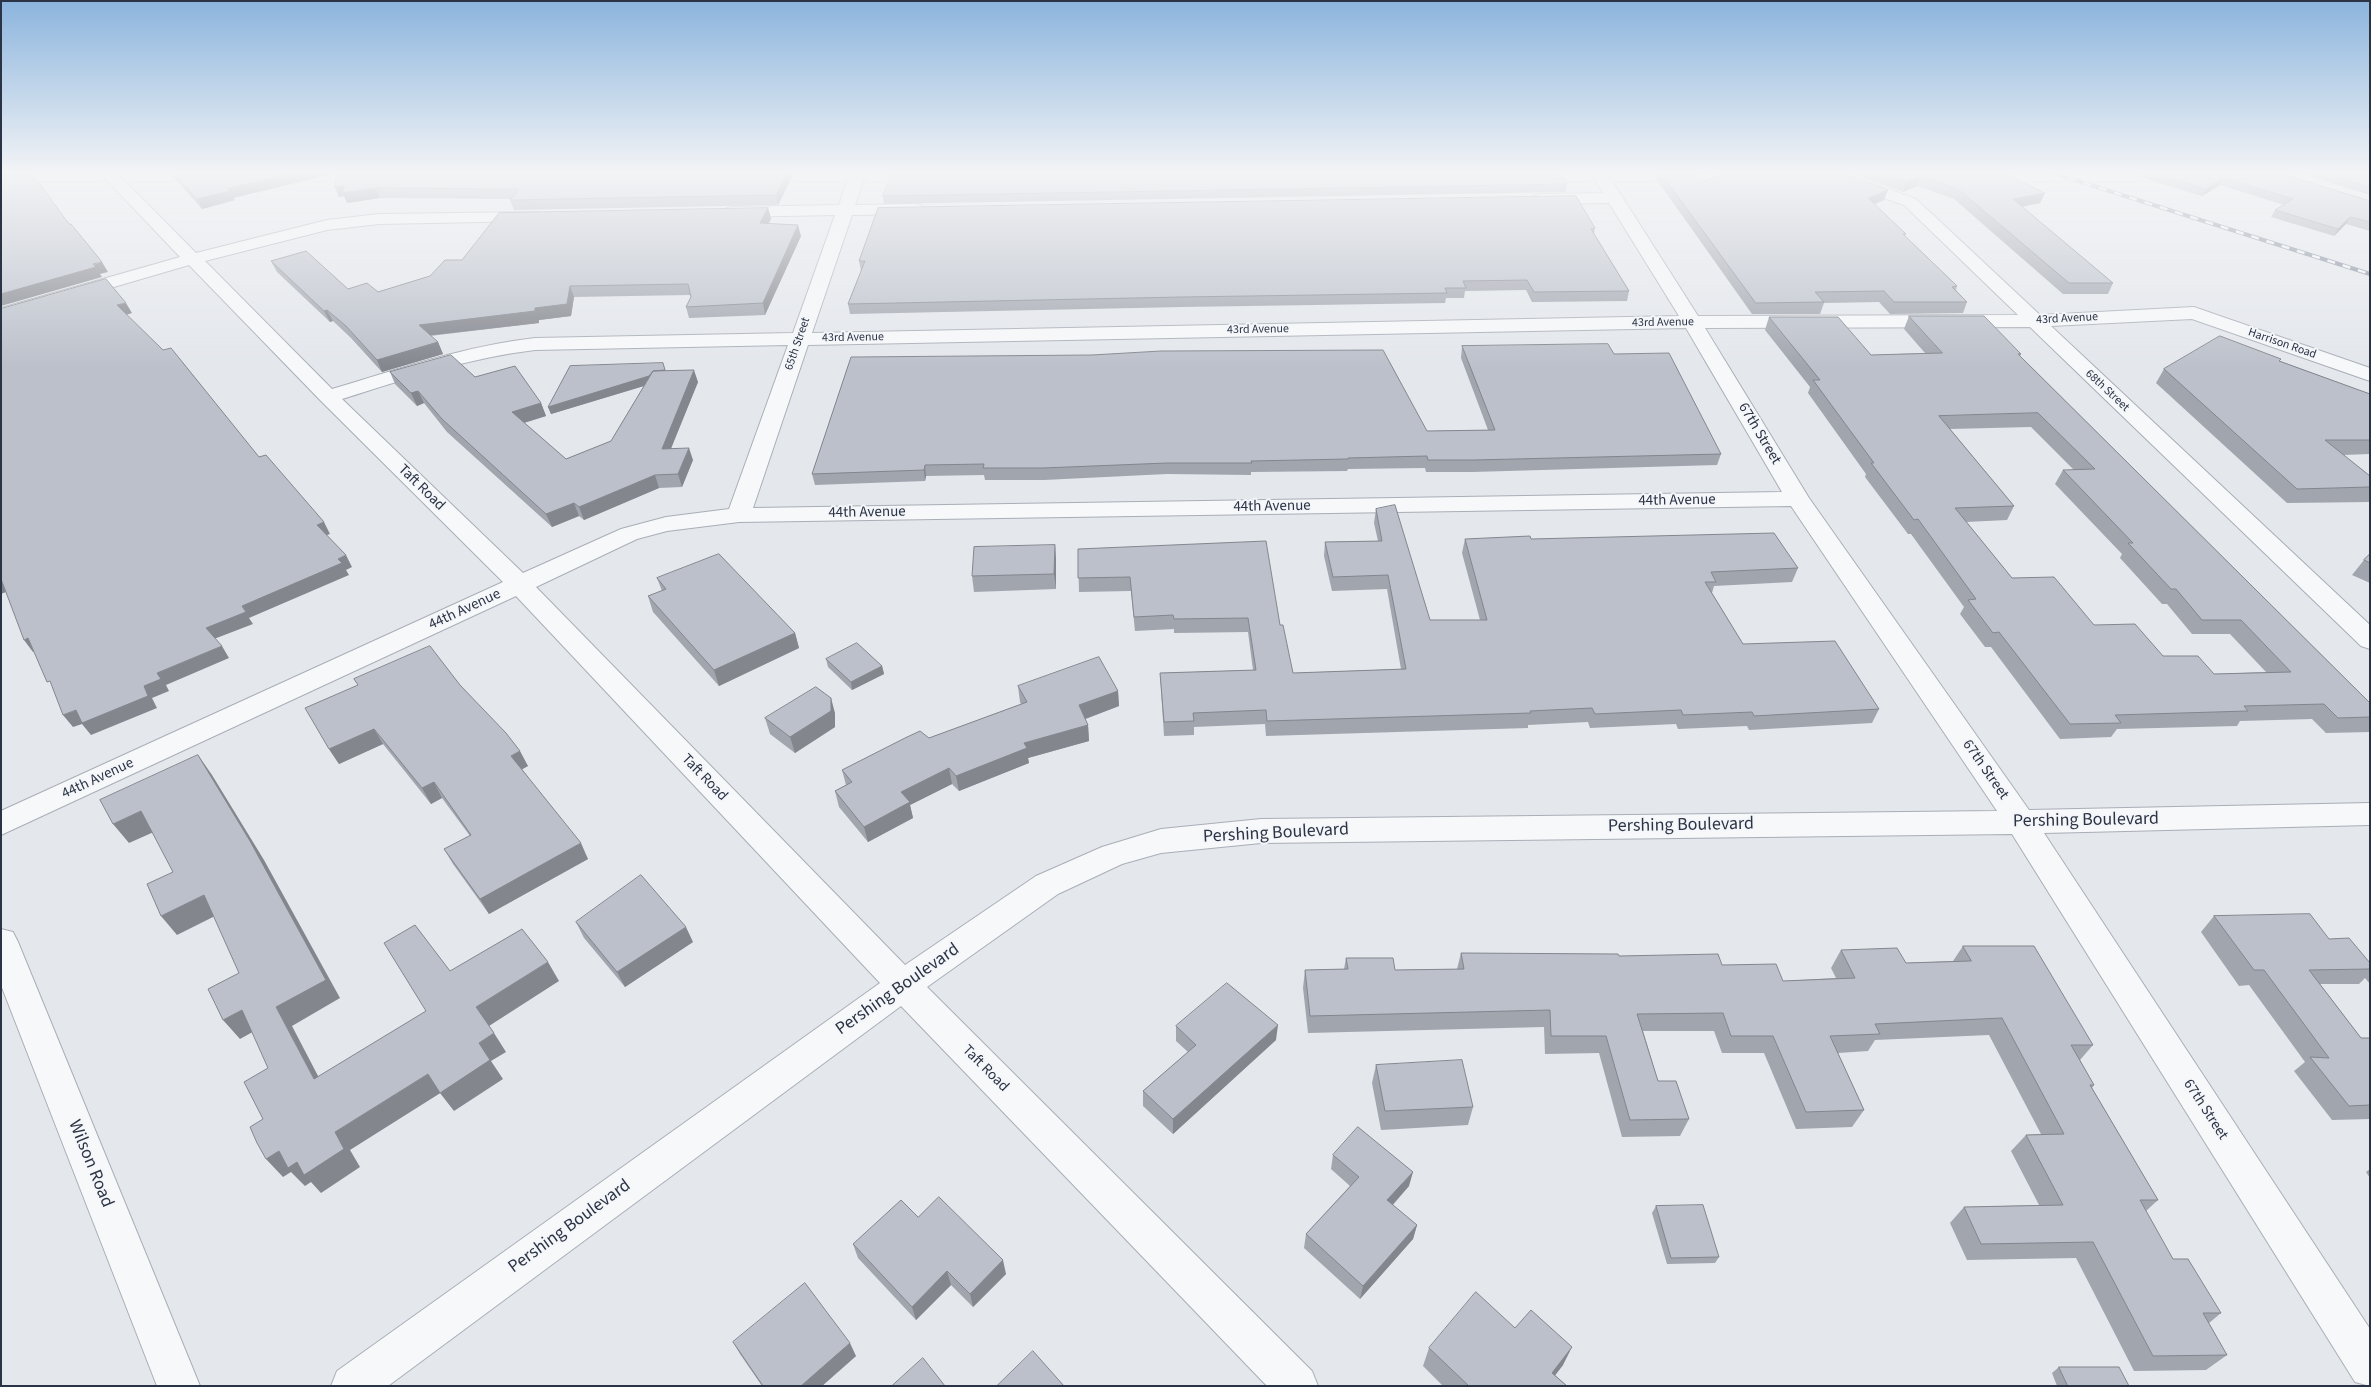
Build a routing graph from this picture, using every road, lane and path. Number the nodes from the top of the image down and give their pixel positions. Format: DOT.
graph roads {
  1 [pos="171,238"];
  2 [pos="276,238"];
  3 [pos="836,238"];
  4 [pos="1640,238"];
  5 [pos="1947,238"];
  6 [pos="192,259"];
  7 [pos="2194,313"];
  8 [pos="1,314"];
  9 [pos="2033,321"];
  10 [pos="1692,322"];
  11 [pos="801,339"];
  12 [pos="2370,375"];
  13 [pos="328,397"];
  14 [pos="1798,499"];
  15 [pos="739,515"];
  16 [pos="520,585"];
  17 [pos="2370,640"];
  18 [pos="2370,814"];
  19 [pos="2021,822"];
  20 [pos="1,824"];
  21 [pos="1,942"];
  22 [pos="903,985"];
  23 [pos="2370,1367"];
  24 [pos="179,1386"];
  25 [pos="352,1386"];
  26 [pos="1297,1386"];
  1 -- 6 [label="street, Taft Road"];
  2 -- 6 [label="street"];
  3 -- 11 [label="street, 65th Street"];
  4 -- 10 [label="street, 67th Street"];
  5 -- 9 [label="street, 68th Street"];
  6 -- 8 [label="street"];
  6 -- 13 [label="street, Taft Road"];
  7 -- 9 [label="street, 43rd Avenue"];
  7 -- 12 [label="street, Harrison Road"];
  9 -- 10 [label="street, 43rd Avenue"];
  9 -- 17 [label="street, 68th Street"];
  10 -- 11 [label="street, 43rd Avenue"];
  10 -- 14 [label="street, 67th Street"];
  11 -- 13 [label="street, 43rd Avenue"];
  11 -- 15 [label="street, 65th Street"];
  13 -- 16 [label="street, Taft Road"];
  14 -- 15 [label="street, 44th Avenue"];
  14 -- 19 [label="street, 67th Street"];
  15 -- 16 [label="street, 44th Avenue"];
  16 -- 20 [label="street, 44th Avenue"];
  16 -- 22 [label="street, Taft Road"];
  18 -- 19 [label="street, Pershing Boulevard"];
  19 -- 22 [label="street, Pershing Boulevard"];
  19 -- 23 [label="street, 67th Street"];
  21 -- 24 [label="street, Wilson Road"];
  22 -- 25 [label="street, Pershing Boulevard"];
  22 -- 26 [label="street, Taft Road"];
}
